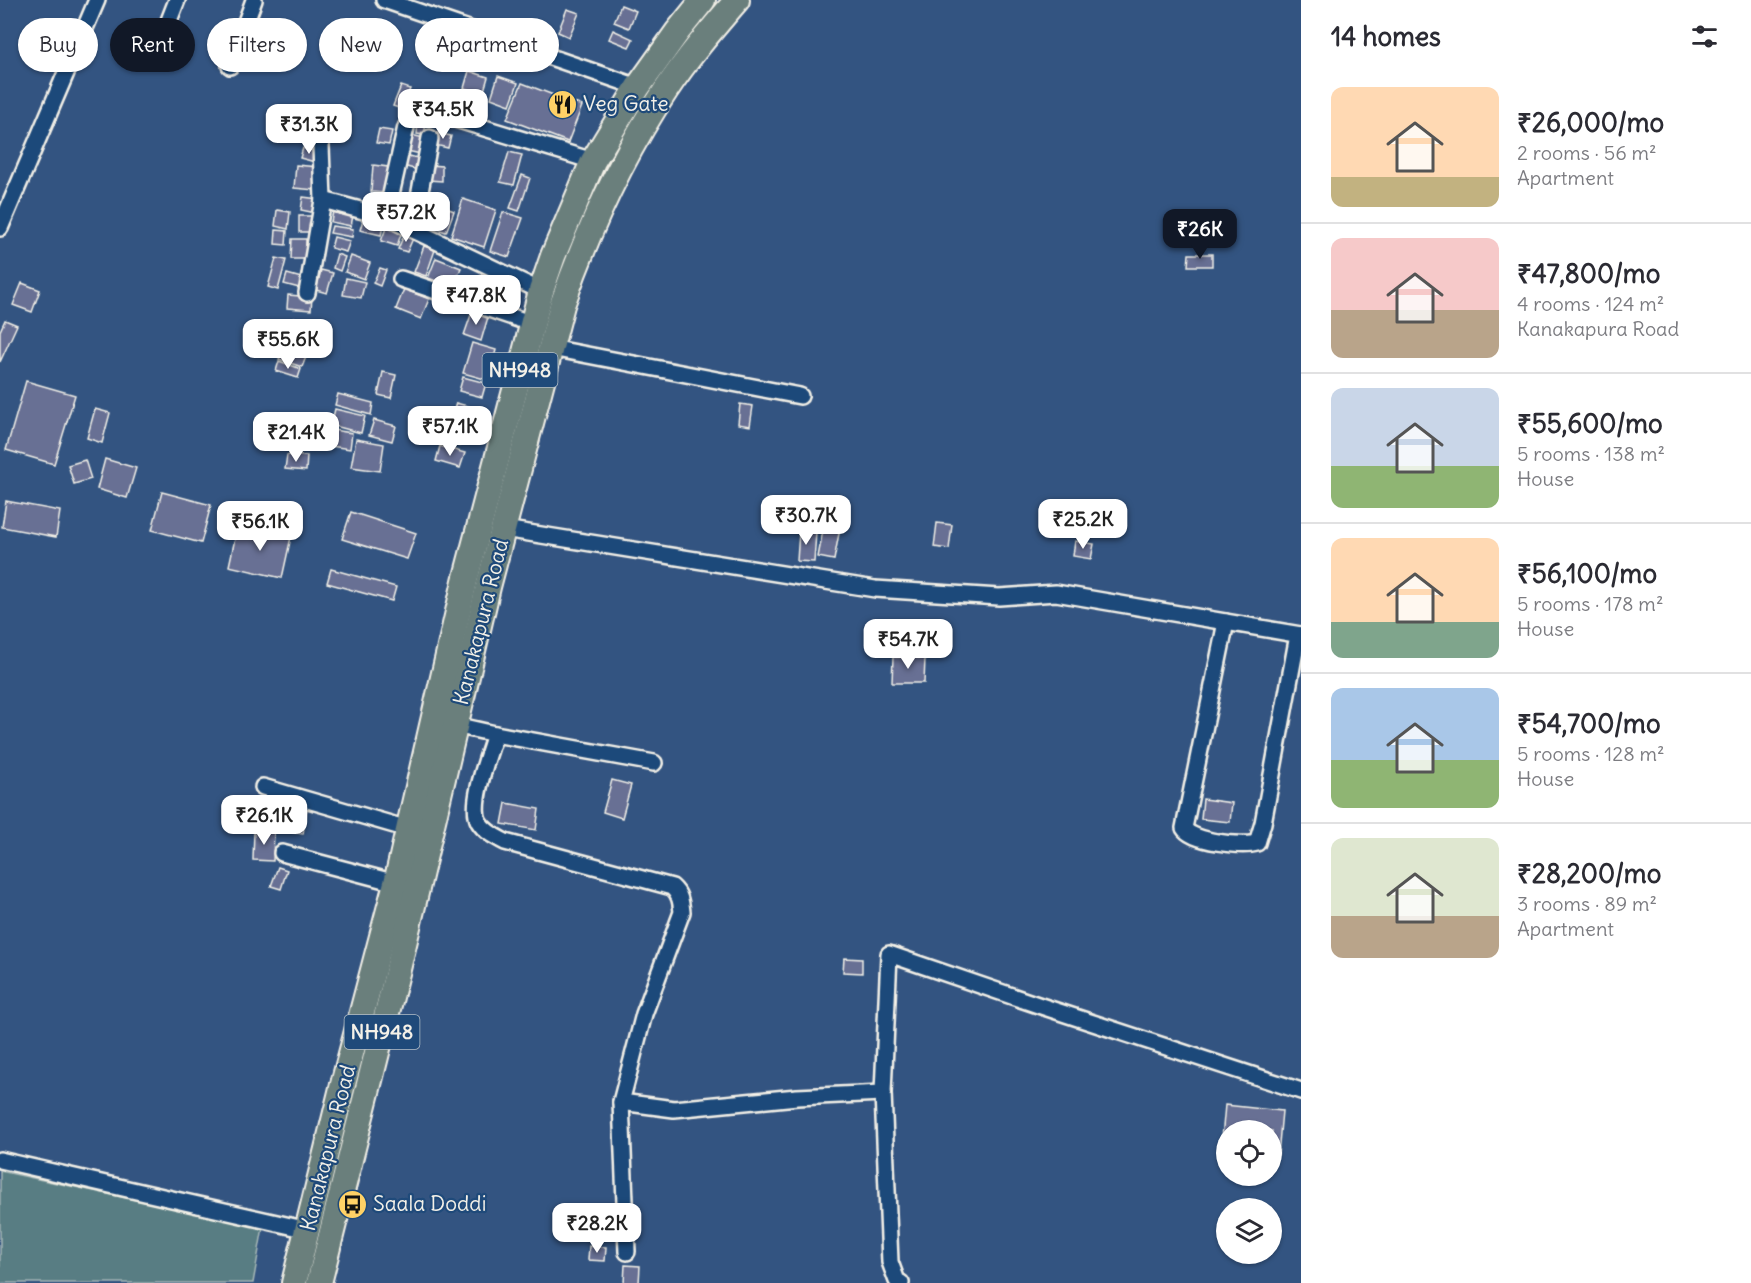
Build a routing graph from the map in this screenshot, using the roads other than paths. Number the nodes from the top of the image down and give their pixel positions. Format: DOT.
graph roads {
  1 [pos="97,0"];
  2 [pos="177,0"];
  3 [pos="254,0"];
  4 [pos="384,0"];
  5 [pos="703,0"];
  6 [pos="737,0"];
  7 [pos="170,18"];
  8 [pos="247,18"];
  9 [pos="638,87"];
  10 [pos="445,116"];
  11 [pos="406,126"];
  12 [pos="430,138"];
  13 [pos="321,146"];
  14 [pos="593,161"];
  15 [pos="323,200"];
  16 [pos="386,217"];
  17 [pos="0,228"];
  18 [pos="413,229"];
  19 [pos="401,279"];
  20 [pos="541,291"];
  21 [pos="307,293"];
  22 [pos="533,324"];
  23 [pos="551,348"];
  24 [pos="800,396"];
  25 [pos="504,529"];
  26 [pos="1226,622"];
  27 [pos="1299,635"];
  28 [pos="455,725"];
  29 [pos="495,735"];
  30 [pos="654,763"];
  31 [pos="431,777"];
  32 [pos="263,787"];
  33 [pos="408,829"];
  34 [pos="282,853"];
  35 [pos="396,883"];
  36 [pos="1301,1090"];
  37 [pos="883,1093"];
  38 [pos="621,1102"];
  39 [pos="0,1160"];
  40 [pos="308,1230"];
  41 [pos="627,1252"];
  42 [pos="294,1283"];
  43 [pos="319,1283"];
  44 [pos="901,1283"];
  1 -- 17 [label="street"];
  2 -- 7 [label="street"];
  3 -- 8 [label="street"];
  4 -- 9 [label="street"];
  5 -- 9 [label="highway, Kanakapura Road / NH948"];
  6 -- 23 [label="highway, Kanakapura Road / NH948"];
  9 -- 14 [label="highway, Kanakapura Road / NH948"];
  10 -- 14 [label="street"];
  11 -- 16 [label="street"];
  12 -- 18 [label="street"];
  13 -- 15 [label="street"];
  14 -- 20 [label="highway, Kanakapura Road / NH948"];
  15 -- 16 [label="street"];
  15 -- 21 [label="street"];
  16 -- 18 [label="street"];
  18 -- 20 [label="street"];
  19 -- 22 [label="street"];
  20 -- 22 [label="highway, Kanakapura Road / NH948"];
  22 -- 31 [label="highway, Kanakapura Road / NH948"];
  23 -- 24 [label="street"];
  23 -- 25 [label="highway, Kanakapura Road / NH948"];
  25 -- 26 [label="street"];
  25 -- 28 [label="highway, Kanakapura Road / NH948"];
  26 -- 27 [label="street"];
  26 -- 27 [label="street"];
  28 -- 29 [label="street"];
  28 -- 31 [label="highway, Kanakapura Road / NH948"];
  29 -- 30 [label="street"];
  29 -- 38 [label="street"];
  31 -- 33 [label="highway, Kanakapura Road / NH948"];
  31 -- 43 [label="highway, Kanakapura Road / NH948"];
  32 -- 33 [label="street"];
  33 -- 35 [label="highway, Kanakapura Road / NH948"];
  34 -- 35 [label="street"];
  35 -- 40 [label="highway, Kanakapura Road / NH948"];
  36 -- 37 [label="street"];
  37 -- 38 [label="street"];
  37 -- 44 [label="street"];
  38 -- 41 [label="street"];
  39 -- 40 [label="street"];
  40 -- 42 [label="highway, Kanakapura Road / NH948"];
}
